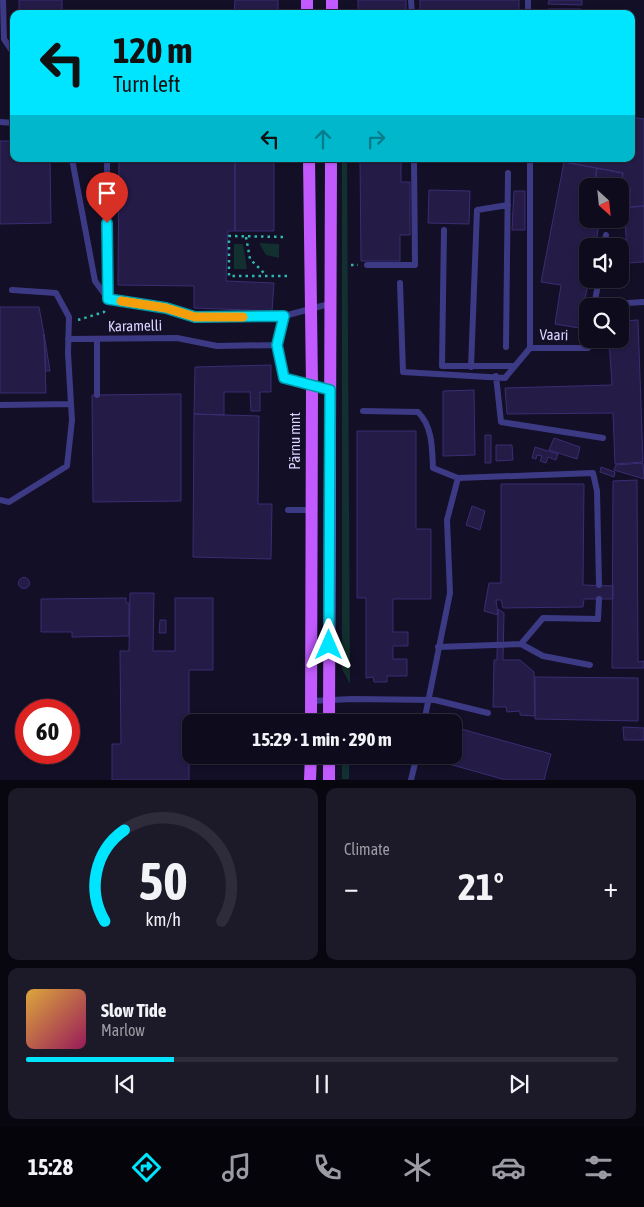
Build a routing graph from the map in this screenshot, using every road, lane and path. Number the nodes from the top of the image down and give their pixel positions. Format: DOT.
graph roads {
  1 [pos="3,0"];
  2 [pos="10,48"];
  3 [pos="73,162"];
  4 [pos="107,162"];
  5 [pos="309,162"];
  6 [pos="331,162"];
  7 [pos="414,162"];
  8 [pos="530,162"];
  9 [pos="508,173"];
  10 [pos="508,205"];
  11 [pos="444,230"];
  12 [pos="246,237"];
  13 [pos="287,237"];
  14 [pos="366,265"];
  15 [pos="267,276"];
  16 [pos="287,276"];
  17 [pos="400,283"];
  18 [pos="12,290"];
  19 [pos="108,299"];
  20 [pos="644,302"];
  21 [pos="629,303"];
  22 [pos="330,304"];
  23 [pos="311,308"];
  24 [pos="284,316"];
  25 [pos="69,322"];
  26 [pos="68,339"];
  27 [pos="97,339"];
  28 [pos="277,345"];
  29 [pos="506,347"];
  30 [pos="530,348"];
  31 [pos="579,348"];
  32 [pos="514,366"];
  33 [pos="471,367"];
  34 [pos="496,376"];
  35 [pos="312,385"];
  36 [pos="330,390"];
  37 [pos="97,395"];
  38 [pos="70,404"];
  39 [pos="0,405"];
  40 [pos="364,411"];
  41 [pos="604,438"];
  42 [pos="458,478"];
  43 [pos="0,500"];
  44 [pos="288,510"];
  45 [pos="311,510"];
  46 [pos="599,585"];
  47 [pos="599,599"];
  48 [pos="521,644"];
  49 [pos="438,647"];
  50 [pos="590,665"];
  51 [pos="328,700"];
  52 [pos="311,701"];
  53 [pos="429,701"];
  54 [pos="488,713"];
  55 [pos="311,714"];
  56 [pos="328,714"];
  57 [pos="426,714"];
  58 [pos="311,764"];
  59 [pos="329,764"];
  60 [pos="415,764"];
  61 [pos="310,780"];
  62 [pos="329,780"];
  63 [pos="411,780"];
  1 -- 2 [label="lane"];
  3 -- 19 [label="lane"];
  4 -- 19 [label="lane"];
  5 -- 23 [label="main road, Pärnu mnt"];
  6 -- 22 [label="main road"];
  7 -- 14 [label="lane"];
  8 -- 30 [label="lane"];
  9 -- 10 [label="lane"];
  10 -- 29 [label="lane"];
  10 -- 33 [label="lane"];
  11 -- 33 [label="lane"];
  12 -- 13 [label="path"];
  12 -- 15 [label="path"];
  12 -- 15 [label="path"];
  15 -- 16 [label="path"];
  17 -- 34 [label="lane"];
  18 -- 25 [label="lane"];
  19 -- 24 [label="lane"];
  19 -- 25 [label="path"];
  20 -- 21 [label="lane"];
  22 -- 23 [label="lane"];
  22 -- 36 [label="main road"];
  23 -- 24 [label="lane"];
  23 -- 35 [label="main road, Pärnu mnt"];
  24 -- 28 [label="lane"];
  25 -- 26 [label="lane"];
  26 -- 27 [label="lane, Karamelli"];
  26 -- 38 [label="lane"];
  27 -- 28 [label="lane, Karamelli"];
  27 -- 37 [label="lane"];
  28 -- 35 [label="lane"];
  30 -- 31 [label="lane, Vaari"];
  30 -- 32 [label="lane, Vaari"];
  32 -- 33 [label="lane"];
  32 -- 34 [label="lane, Vaari"];
  34 -- 41 [label="lane"];
  35 -- 36 [label="lane"];
  35 -- 45 [label="main road, Pärnu mnt"];
  36 -- 51 [label="main road"];
  38 -- 39 [label="lane"];
  38 -- 43 [label="lane"];
  40 -- 42 [label="lane"];
  42 -- 46 [label="lane"];
  42 -- 49 [label="lane"];
  44 -- 45 [label="lane"];
  45 -- 52 [label="main road, Pärnu mnt"];
  47 -- 48 [label="lane"];
  48 -- 49 [label="lane"];
  48 -- 50 [label="lane"];
  49 -- 53 [label="lane"];
  51 -- 52 [label="lane"];
  51 -- 53 [label="lane"];
  51 -- 56 [label="main road"];
  52 -- 55 [label="main road, Pärnu mnt"];
  53 -- 54 [label="lane"];
  53 -- 57 [label="lane"];
  58 -- 61 [label="main road"];
  59 -- 62 [label="main road"];
  60 -- 63 [label="lane"];
}
